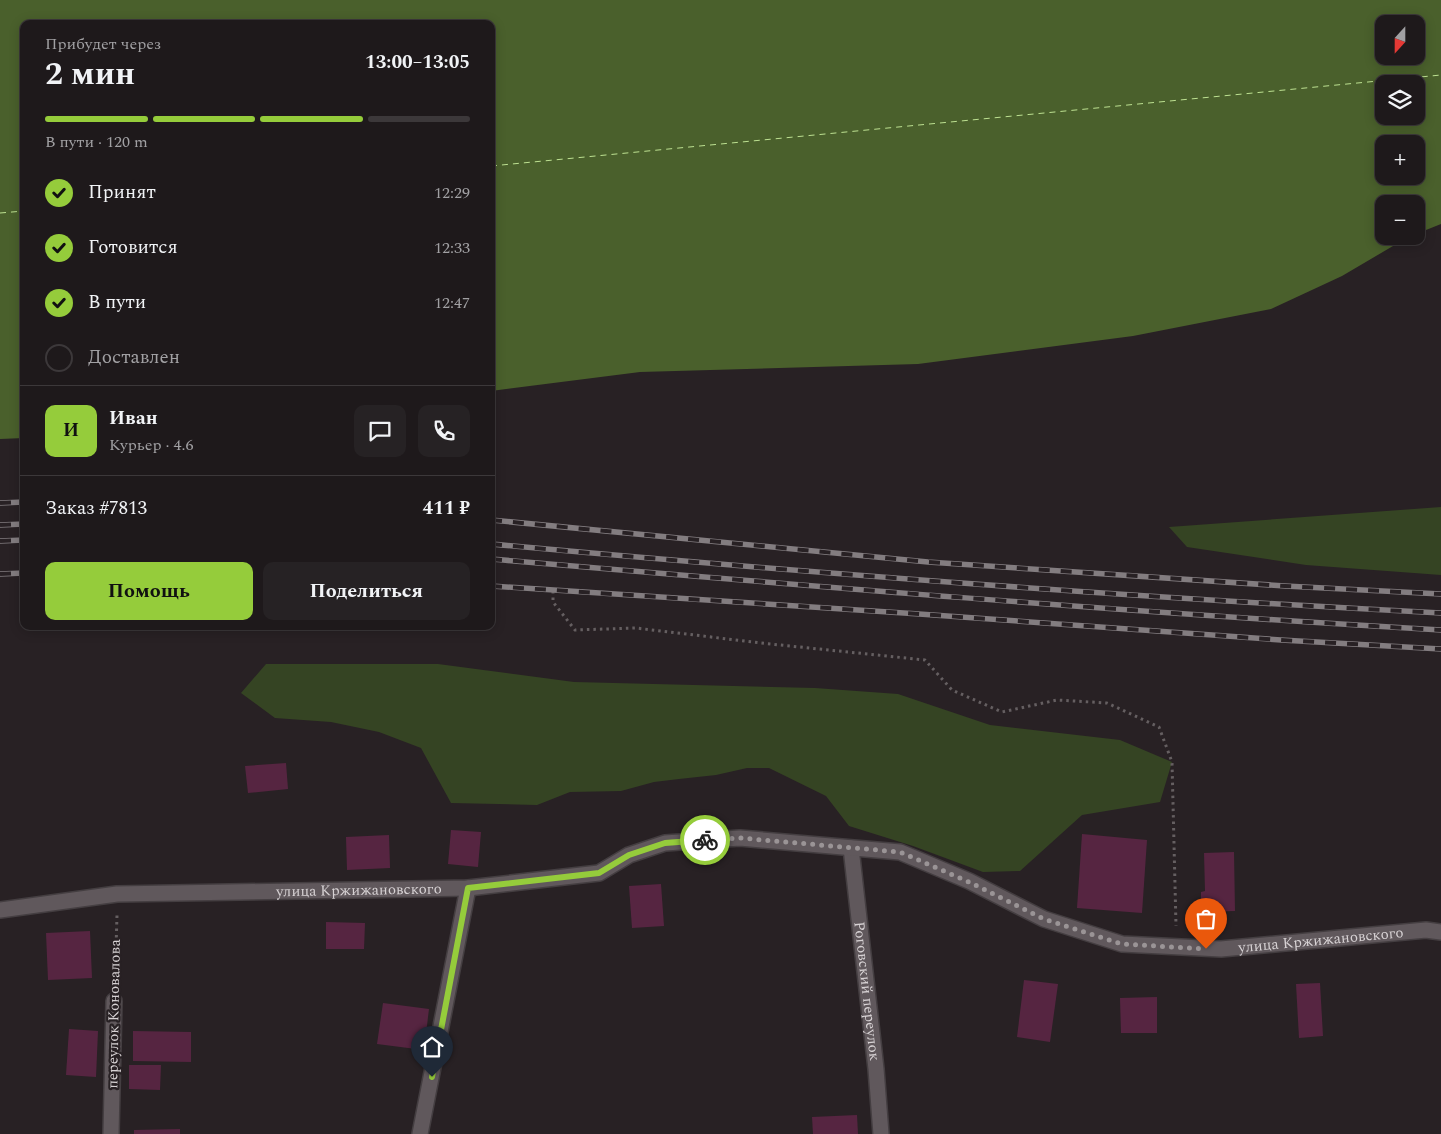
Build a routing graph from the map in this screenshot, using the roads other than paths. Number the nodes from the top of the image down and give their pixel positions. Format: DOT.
graph roads {
  1 [pos="852,848"];
  2 [pos="468,888"];
  3 [pos="0,910"];
  4 [pos="1441,932"];
  5 [pos="114,1001"];
  6 [pos="111,1134"];
  7 [pos="420,1134"];
  8 [pos="881,1134"];
  1 -- 2 [label="street, улица Кржижановского"];
  1 -- 4 [label="street, улица Кржижановского"];
  1 -- 8 [label="street, Роговский переулок"];
  2 -- 3 [label="street, улица Кржижановского"];
  2 -- 7 [label="street"];
  5 -- 6 [label="street, переулок Коновалова"];
}
